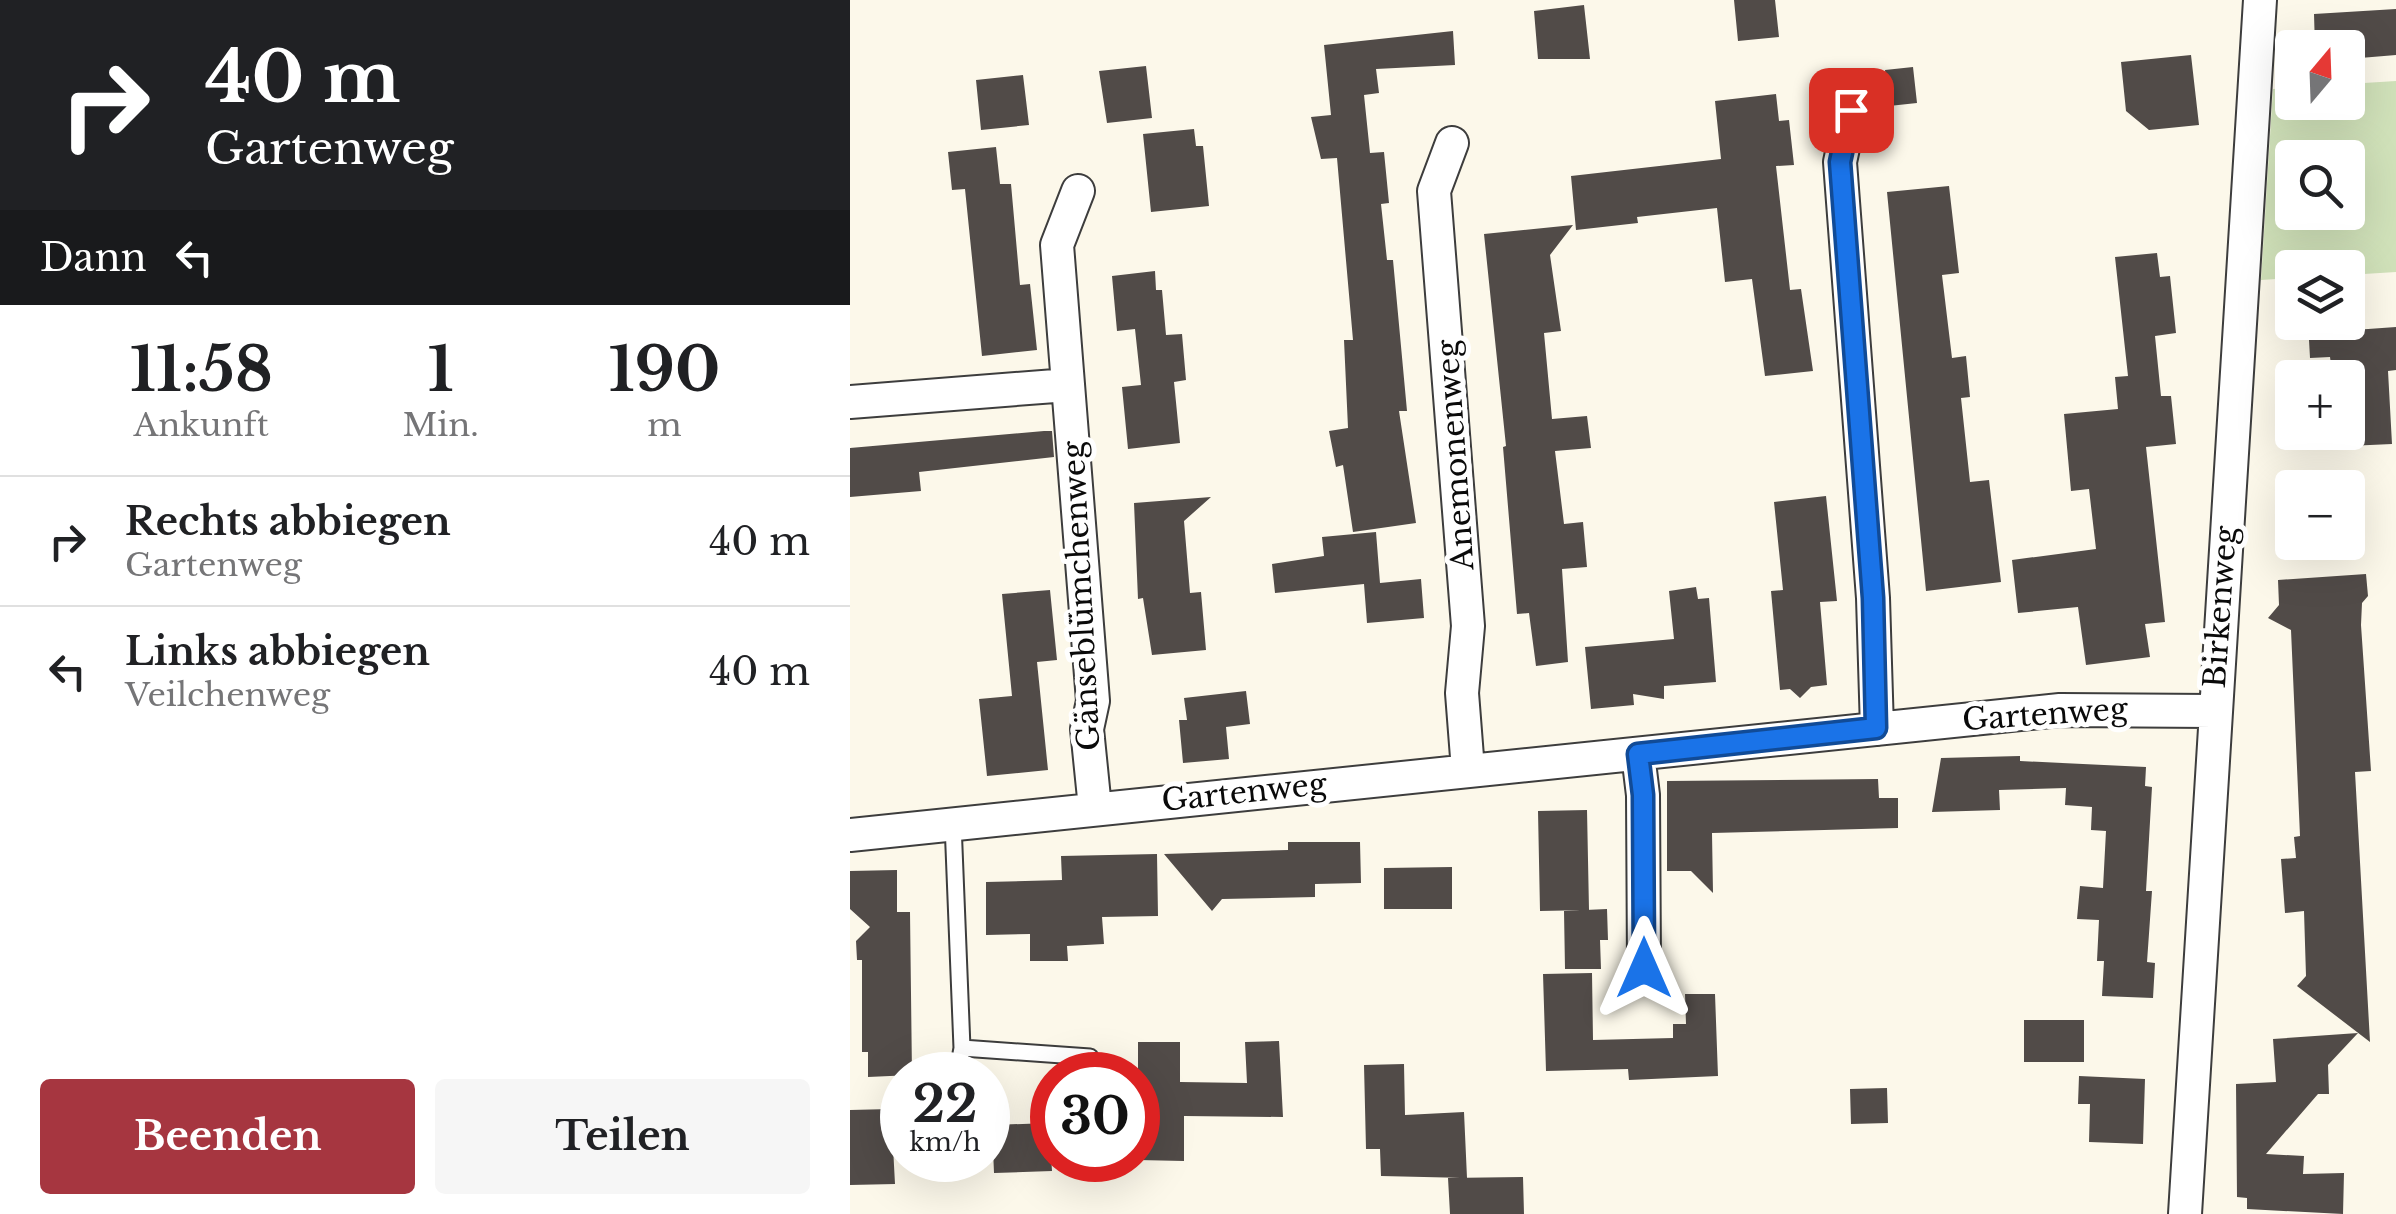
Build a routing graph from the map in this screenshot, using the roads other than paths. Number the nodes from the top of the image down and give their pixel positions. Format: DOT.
graph roads {
  1 [pos="2260,0"];
  2 [pos="1851,110"];
  3 [pos="1452,143"];
  4 [pos="1078,191"];
  5 [pos="1068,385"];
  6 [pos="850,402"];
  7 [pos="2214,711"];
  8 [pos="1876,728"];
  9 [pos="1638,754"];
  10 [pos="1468,770"];
  11 [pos="1095,808"];
  12 [pos="953,823"];
  13 [pos="850,835"];
  14 [pos="1644,968"];
  15 [pos="962,1048"];
  16 [pos="961,1052"];
  17 [pos="1030,1053"];
  18 [pos="2185,1214"];
  1 -- 7 [label="street, Birkenweg"];
  2 -- 8 [label="street"];
  3 -- 10 [label="street, Anemonenweg"];
  4 -- 5 [label="street, Gänseblümchenweg"];
  5 -- 6 [label="street"];
  5 -- 11 [label="street, Gänseblümchenweg"];
  7 -- 8 [label="street, Gartenweg"];
  7 -- 18 [label="street, Birkenweg"];
  8 -- 9 [label="street, Gartenweg"];
  9 -- 10 [label="street, Gartenweg"];
  9 -- 14 [label="street"];
  10 -- 11 [label="street, Gartenweg"];
  11 -- 12 [label="street, Gartenweg"];
  12 -- 13 [label="street, Gartenweg"];
  12 -- 15 [label="lane"];
  15 -- 16 [label="lane"];
  15 -- 17 [label="lane"];
}
